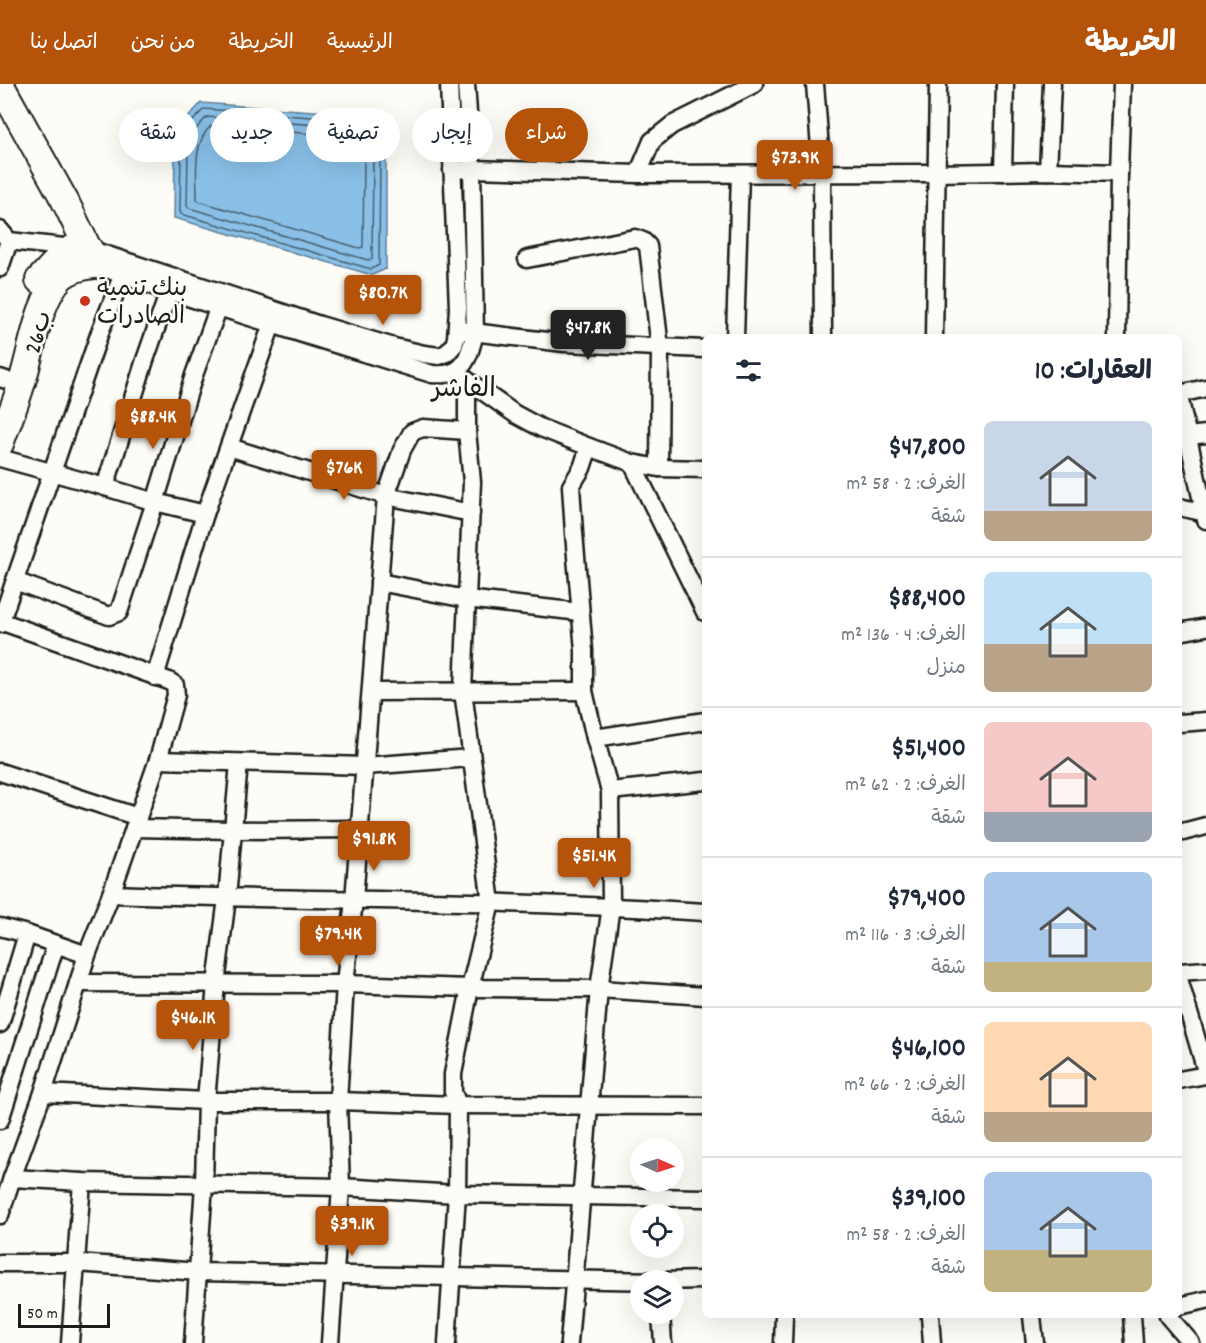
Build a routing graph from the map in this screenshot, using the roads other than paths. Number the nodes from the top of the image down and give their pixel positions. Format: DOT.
graph roads {
  1 [pos="0,84"];
  2 [pos="449,84"];
  3 [pos="466,84"];
  4 [pos="754,84"];
  5 [pos="815,84"];
  6 [pos="938,84"];
  7 [pos="1005,84"];
  8 [pos="1052,84"];
  9 [pos="1122,84"];
  10 [pos="472,169"];
  11 [pos="452,170"];
  12 [pos="1048,171"];
  13 [pos="1003,172"];
  14 [pos="936,173"];
  15 [pos="1119,173"];
  16 [pos="638,174"];
  17 [pos="740,174"];
  18 [pos="822,174"];
  19 [pos="4,236"];
  20 [pos="455,242"];
  21 [pos="473,242"];
  22 [pos="79,258"];
  23 [pos="527,259"];
  24 [pos="0,267"];
  25 [pos="123,274"];
  26 [pos="171,284"];
  27 [pos="219,306"];
  28 [pos="275,318"];
  29 [pos="457,330"];
  30 [pos="474,333"];
  31 [pos="735,334"];
  32 [pos="823,334"];
  33 [pos="933,334"];
  34 [pos="1117,334"];
  35 [pos="660,348"];
  36 [pos="702,350"];
  37 [pos="447,353"];
  38 [pos="461,376"];
  39 [pos="2,386"];
  40 [pos="1206,388"];
  41 [pos="1182,394"];
  42 [pos="1182,409"];
  43 [pos="467,431"];
  44 [pos="1206,434"];
  45 [pos="1188,436"];
  46 [pos="0,444"];
  47 [pos="229,447"];
  48 [pos="588,447"];
  49 [pos="0,458"];
  50 [pos="632,463"];
  51 [pos="659,468"];
  52 [pos="702,469"];
  53 [pos="53,472"];
  54 [pos="105,486"];
  55 [pos="386,496"];
  56 [pos="155,502"];
  57 [pos="1182,508"];
  58 [pos="471,513"];
  59 [pos="205,514"];
  60 [pos="1205,515"];
  61 [pos="15,581"];
  62 [pos="379,582"];
  63 [pos="466,599"];
  64 [pos="702,606"];
  65 [pos="580,612"];
  66 [pos="0,622"];
  67 [pos="1206,627"];
  68 [pos="1182,631"];
  69 [pos="155,677"];
  70 [pos="463,691"];
  71 [pos="584,691"];
  72 [pos="371,692"];
  73 [pos="702,721"];
  74 [pos="1206,721"];
  75 [pos="1182,723"];
  76 [pos="595,738"];
  77 [pos="471,758"];
  78 [pos="158,760"];
  79 [pos="239,763"];
  80 [pos="365,766"];
  81 [pos="0,772"];
  82 [pos="702,781"];
  83 [pos="610,791"];
  84 [pos="136,823"];
  85 [pos="1206,826"];
  86 [pos="360,829"];
  87 [pos="233,830"];
  88 [pos="1182,832"];
  89 [pos="111,894"];
  90 [pos="227,898"];
  91 [pos="354,900"];
  92 [pos="490,903"];
  93 [pos="611,906"];
  94 [pos="702,912"];
  95 [pos="0,927"];
  96 [pos="27,934"];
  97 [pos="56,944"];
  98 [pos="87,955"];
  99 [pos="1206,970"];
  100 [pos="1182,972"];
  101 [pos="78,983"];
  102 [pos="216,984"];
  103 [pos="345,984"];
  104 [pos="470,988"];
  105 [pos="599,989"];
  106 [pos="1182,989"];
  107 [pos="702,996"];
  108 [pos="0,1024"];
  109 [pos="1206,1071"];
  110 [pos="1206,1076"];
  111 [pos="1182,1080"];
  112 [pos="43,1093"];
  113 [pos="206,1101"];
  114 [pos="338,1101"];
  115 [pos="458,1106"];
  116 [pos="590,1106"];
  117 [pos="702,1106"];
  118 [pos="0,1120"];
  119 [pos="12,1178"];
  120 [pos="82,1182"];
  121 [pos="204,1185"];
  122 [pos="340,1187"];
  123 [pos="457,1194"];
  124 [pos="580,1196"];
  125 [pos="702,1198"];
  126 [pos="0,1215"];
  127 [pos="0,1263"];
  128 [pos="76,1263"];
  129 [pos="199,1272"];
  130 [pos="335,1274"];
  131 [pos="452,1278"];
  132 [pos="574,1279"];
  133 [pos="702,1280"];
  134 [pos="1206,1300"];
  135 [pos="1182,1305"];
  136 [pos="784,1318"];
  137 [pos="930,1318"];
  138 [pos="1032,1318"];
  139 [pos="1132,1318"];
  140 [pos="1170,1318"];
  141 [pos="662,1324"];
  142 [pos="70,1343"];
  143 [pos="193,1343"];
  144 [pos="330,1343"];
  145 [pos="447,1343"];
  146 [pos="569,1343"];
  147 [pos="663,1343"];
  148 [pos="783,1343"];
  149 [pos="932,1343"];
  150 [pos="1035,1343"];
  151 [pos="1134,1343"];
  152 [pos="1191,1343"];
  1 -- 22 [label="highway"];
  2 -- 11 [label="street"];
  3 -- 10 [label="street"];
  4 -- 16 [label="street"];
  5 -- 18 [label="street"];
  6 -- 14 [label="street"];
  7 -- 13 [label="street"];
  8 -- 12 [label="street"];
  9 -- 15 [label="street"];
  10 -- 11 [label="street"];
  10 -- 16 [label="street"];
  10 -- 21 [label="street"];
  11 -- 20 [label="street"];
  12 -- 13 [label="street"];
  12 -- 15 [label="street"];
  13 -- 14 [label="street"];
  14 -- 18 [label="street"];
  14 -- 33 [label="street"];
  15 -- 34 [label="street"];
  16 -- 17 [label="street"];
  17 -- 18 [label="street"];
  17 -- 31 [label="street"];
  18 -- 32 [label="street"];
  19 -- 22 [label="street"];
  19 -- 24 [label="street"];
  20 -- 21 [label="street"];
  20 -- 29 [label="street"];
  21 -- 30 [label="street"];
  22 -- 25 [label="street"];
  22 -- 26 [label="street"];
  22 -- 39 [label="highway, 26ب"];
  22 -- 46 [label="highway, 26ب"];
  23 -- 35 [label="street"];
  25 -- 26 [label="street"];
  25 -- 53 [label="street"];
  26 -- 27 [label="street"];
  26 -- 28 [label="street"];
  26 -- 54 [label="street"];
  27 -- 28 [label="street"];
  27 -- 56 [label="street"];
  28 -- 37 [label="street"];
  28 -- 38 [label="street"];
  28 -- 47 [label="street"];
  29 -- 30 [label="street"];
  29 -- 37 [label="street"];
  30 -- 35 [label="street"];
  30 -- 38 [label="street"];
  35 -- 36 [label="street"];
  35 -- 51 [label="street"];
  37 -- 38 [label="street"];
  38 -- 43 [label="street"];
  38 -- 48 [label="street"];
  40 -- 41 [label="street"];
  42 -- 45 [label="street"];
  43 -- 55 [label="street"];
  43 -- 58 [label="street"];
  44 -- 45 [label="street"];
  45 -- 60 [label="street"];
  47 -- 55 [label="street"];
  47 -- 59 [label="street"];
  48 -- 50 [label="street"];
  48 -- 65 [label="street"];
  49 -- 53 [label="street"];
  50 -- 51 [label="street"];
  50 -- 64 [label="street"];
  51 -- 52 [label="street"];
  53 -- 54 [label="street"];
  53 -- 61 [label="street"];
  54 -- 56 [label="street"];
  55 -- 58 [label="street"];
  55 -- 62 [label="street"];
  56 -- 59 [label="street"];
  56 -- 61 [label="street"];
  57 -- 60 [label="street"];
  58 -- 63 [label="street"];
  59 -- 69 [label="street"];
  61 -- 66 [label="street"];
  62 -- 63 [label="street"];
  62 -- 72 [label="street"];
  63 -- 65 [label="street"];
  63 -- 70 [label="street"];
  65 -- 71 [label="street"];
  66 -- 69 [label="street"];
  67 -- 68 [label="street"];
  69 -- 78 [label="street"];
  70 -- 71 [label="street"];
  70 -- 72 [label="street"];
  70 -- 77 [label="street"];
  71 -- 76 [label="street"];
  72 -- 80 [label="street"];
  73 -- 76 [label="street"];
  74 -- 75 [label="street"];
  76 -- 83 [label="street"];
  77 -- 80 [label="street"];
  77 -- 92 [label="street"];
  78 -- 79 [label="street"];
  78 -- 84 [label="street"];
  79 -- 80 [label="street"];
  79 -- 87 [label="street"];
  80 -- 86 [label="street"];
  81 -- 84 [label="street"];
  82 -- 83 [label="street"];
  83 -- 93 [label="street"];
  84 -- 87 [label="street"];
  84 -- 89 [label="street"];
  85 -- 88 [label="street"];
  86 -- 87 [label="street"];
  86 -- 91 [label="street"];
  87 -- 90 [label="street"];
  89 -- 90 [label="street"];
  89 -- 98 [label="street"];
  90 -- 91 [label="street"];
  90 -- 102 [label="street"];
  91 -- 92 [label="street"];
  91 -- 103 [label="street"];
  92 -- 93 [label="street"];
  92 -- 104 [label="street"];
  93 -- 94 [label="street"];
  93 -- 105 [label="street"];
  95 -- 96 [label="street"];
  96 -- 97 [label="street"];
  96 -- 108 [label="street"];
  97 -- 98 [label="street"];
  97 -- 118 [label="street"];
  98 -- 101 [label="street"];
  99 -- 100 [label="street"];
  101 -- 102 [label="street"];
  101 -- 112 [label="street"];
  102 -- 103 [label="street"];
  102 -- 113 [label="street"];
  103 -- 104 [label="street"];
  103 -- 114 [label="street"];
  104 -- 105 [label="street"];
  104 -- 115 [label="street"];
  105 -- 107 [label="street"];
  105 -- 116 [label="street"];
  106 -- 109 [label="street"];
  110 -- 111 [label="street"];
  112 -- 113 [label="street"];
  112 -- 119 [label="street"];
  113 -- 114 [label="street"];
  113 -- 121 [label="street"];
  114 -- 115 [label="street"];
  114 -- 122 [label="street"];
  115 -- 116 [label="street"];
  115 -- 123 [label="street"];
  116 -- 117 [label="street"];
  116 -- 124 [label="street"];
  119 -- 120 [label="street"];
  119 -- 126 [label="street"];
  120 -- 121 [label="street"];
  120 -- 128 [label="street"];
  121 -- 122 [label="street"];
  121 -- 129 [label="street"];
  122 -- 123 [label="street"];
  122 -- 130 [label="street"];
  123 -- 124 [label="street"];
  123 -- 131 [label="street"];
  124 -- 125 [label="street"];
  124 -- 132 [label="street"];
  127 -- 128 [label="street"];
  128 -- 129 [label="street"];
  128 -- 142 [label="street"];
  129 -- 130 [label="street"];
  129 -- 143 [label="street"];
  130 -- 131 [label="street"];
  130 -- 144 [label="street"];
  131 -- 132 [label="street"];
  131 -- 145 [label="street"];
  132 -- 133 [label="street"];
  132 -- 146 [label="street"];
  134 -- 135 [label="street"];
  136 -- 148 [label="street"];
  137 -- 149 [label="street"];
  138 -- 150 [label="street"];
  139 -- 151 [label="street"];
  140 -- 152 [label="street"];
  141 -- 147 [label="street"];
}
